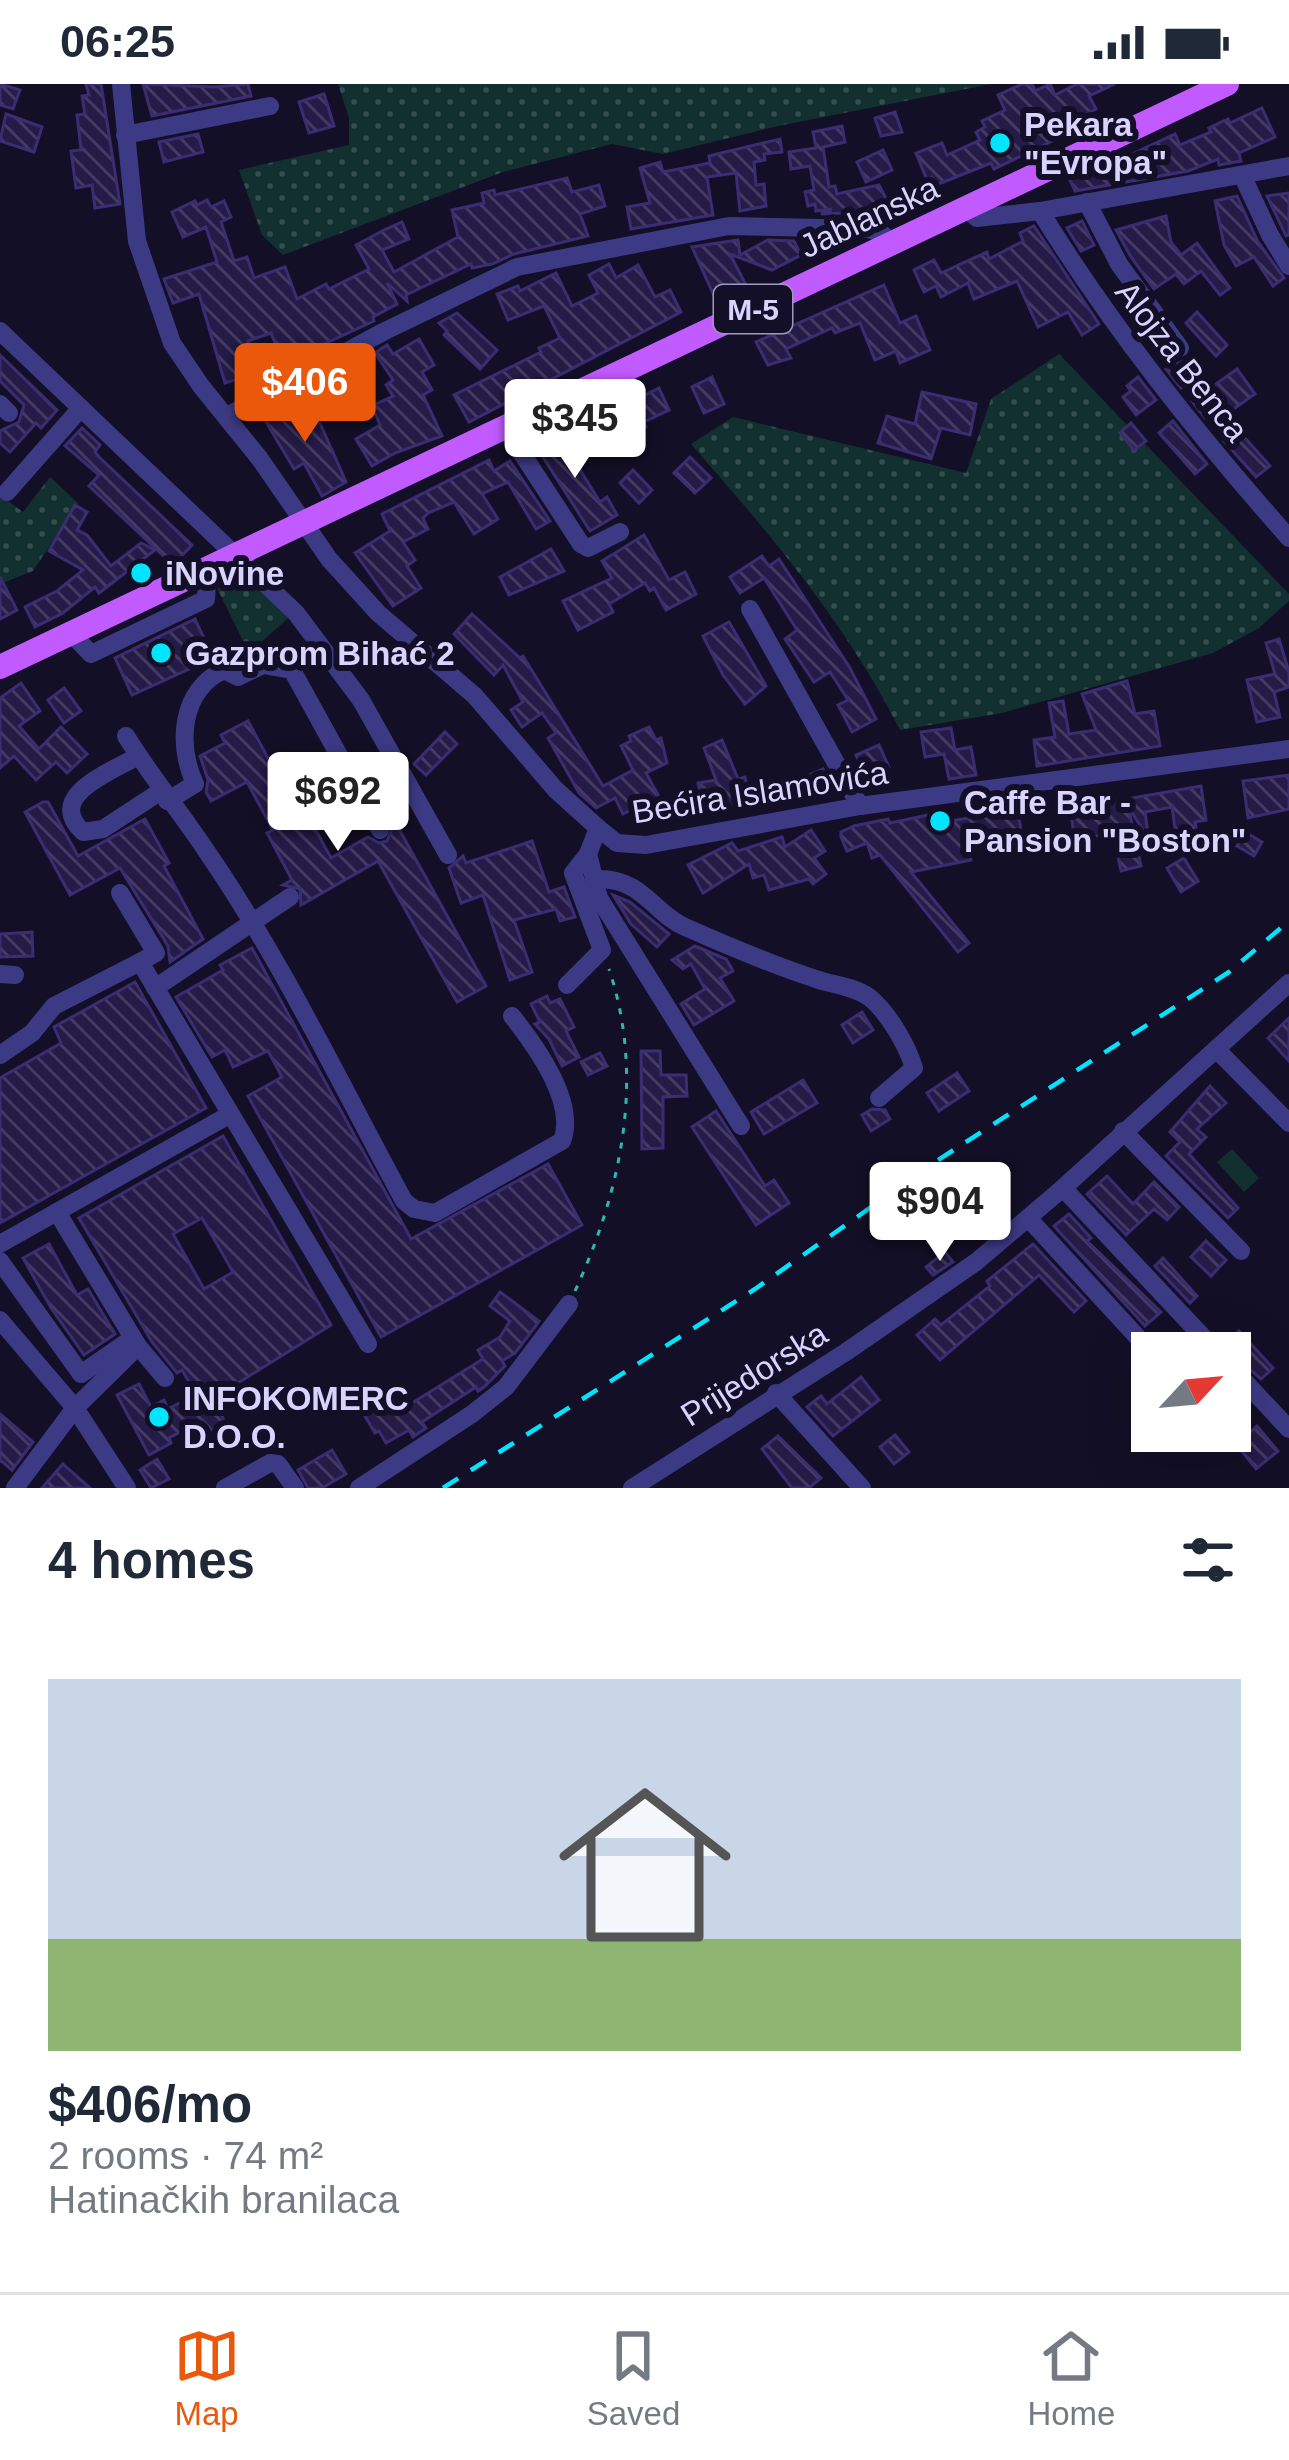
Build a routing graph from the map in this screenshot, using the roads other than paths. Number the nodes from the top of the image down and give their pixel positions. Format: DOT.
graph roads {
  1 [pos="121,84"];
  2 [pos="1227,84"];
  3 [pos="270,106"];
  4 [pos="125,135"];
  5 [pos="1289,166"];
  6 [pos="1242,176"];
  7 [pos="1087,202"];
  8 [pos="966,208"];
  9 [pos="1040,211"];
  10 [pos="892,243"];
  11 [pos="1289,266"];
  12 [pos="0,331"];
  13 [pos="1180,348"];
  14 [pos="82,408"];
  15 [pos="227,416"];
  16 [pos="504,426"];
  17 [pos="8,492"];
  18 [pos="291,526"];
  19 [pos="620,532"];
  20 [pos="1289,538"];
  21 [pos="237,553"];
  22 [pos="750,609"];
  23 [pos="0,667"];
  24 [pos="126,736"];
  25 [pos="1289,749"];
  26 [pos="139,756"];
  27 [pos="164,796"];
  28 [pos="860,806"];
  29 [pos="598,828"];
  30 [pos="380,830"];
  31 [pos="588,854"];
  32 [pos="448,855"];
  33 [pos="597,879"];
  34 [pos="120,892"];
  35 [pos="290,897"];
  36 [pos="252,925"];
  37 [pos="140,962"];
  38 [pos="567,985"];
  39 [pos="155,988"];
  40 [pos="1287,990"];
  41 [pos="512,1016"];
  42 [pos="1216,1048"];
  43 [pos="0,1055"];
  44 [pos="879,1098"];
  45 [pos="229,1115"];
  46 [pos="1289,1123"];
  47 [pos="741,1126"];
  48 [pos="1123,1131"];
  49 [pos="1064,1188"];
  50 [pos="57,1212"];
  51 [pos="1029,1219"];
  52 [pos="0,1244"];
  53 [pos="1241,1251"];
  54 [pos="0,1262"];
  55 [pos="569,1304"];
  56 [pos="1,1323"];
  57 [pos="1133,1332"];
  58 [pos="1198,1332"];
  59 [pos="136,1342"];
  60 [pos="368,1344"];
  61 [pos="66,1358"];
  62 [pos="48,1372"];
  63 [pos="165,1378"];
  64 [pos="1251,1388"];
  65 [pos="776,1393"];
  66 [pos="74,1408"];
  67 [pos="1289,1429"];
  68 [pos="0,1480"];
  69 [pos="11,1488"];
  70 [pos="127,1488"];
  71 [pos="225,1488"];
  72 [pos="296,1488"];
  73 [pos="359,1488"];
  74 [pos="632,1488"];
  75 [pos="862,1488"];
  1 -- 4 [label="street, Bećira Islamovića"];
  2 -- 8 [label="main road, Jablanska / M-5"];
  3 -- 4 [label="street"];
  4 -- 15 [label="street, Bećira Islamovića"];
  5 -- 6 [label="street"];
  6 -- 7 [label="street"];
  6 -- 11 [label="street"];
  7 -- 9 [label="street"];
  7 -- 13 [label="street"];
  8 -- 9 [label="street"];
  8 -- 10 [label="main road, Jablanska / M-5"];
  9 -- 20 [label="street, Alojza Benca"];
  10 -- 15 [label="street"];
  10 -- 16 [label="main road, Jablanska / M-5"];
  12 -- 14 [label="street"];
  14 -- 17 [label="street"];
  14 -- 21 [label="street"];
  15 -- 18 [label="street, Bećira Islamovića"];
  16 -- 18 [label="main road, Jablanska / M-5"];
  16 -- 19 [label="street"];
  18 -- 21 [label="main road, M-5"];
  18 -- 29 [label="street, Bećira Islamovića"];
  21 -- 23 [label="main road, M-5"];
  21 -- 32 [label="street"];
  22 -- 28 [label="street"];
  24 -- 26 [label="street"];
  25 -- 28 [label="street, Bećira Islamovića"];
  26 -- 27 [label="street"];
  26 -- 27 [label="street"];
  27 -- 30 [label="street"];
  27 -- 36 [label="street"];
  28 -- 29 [label="street, Bećira Islamovića"];
  29 -- 31 [label="street"];
  31 -- 33 [label="street"];
  31 -- 38 [label="street"];
  33 -- 44 [label="street"];
  33 -- 47 [label="street"];
  34 -- 37 [label="street"];
  35 -- 36 [label="street"];
  36 -- 39 [label="street"];
  36 -- 41 [label="street"];
  37 -- 39 [label="street"];
  37 -- 43 [label="street"];
  39 -- 45 [label="street"];
  40 -- 42 [label="street, Prijedorska"];
  42 -- 46 [label="street"];
  42 -- 48 [label="street, Prijedorska"];
  45 -- 50 [label="street"];
  45 -- 60 [label="street"];
  48 -- 49 [label="street, Prijedorska"];
  48 -- 53 [label="street"];
  49 -- 51 [label="street, Prijedorska"];
  49 -- 58 [label="street"];
  50 -- 52 [label="street"];
  50 -- 59 [label="street"];
  51 -- 57 [label="street"];
  51 -- 65 [label="street, Prijedorska"];
  54 -- 61 [label="street"];
  55 -- 73 [label="street"];
  56 -- 62 [label="street"];
  59 -- 61 [label="street"];
  59 -- 63 [label="street"];
  59 -- 66 [label="street"];
  61 -- 62 [label="street"];
  62 -- 66 [label="street"];
  64 -- 67 [label="street"];
  65 -- 74 [label="street, Prijedorska"];
  65 -- 75 [label="street"];
  66 -- 69 [label="street"];
  66 -- 70 [label="street"];
  68 -- 69 [label="street"];
  71 -- 72 [label="street"];
}
